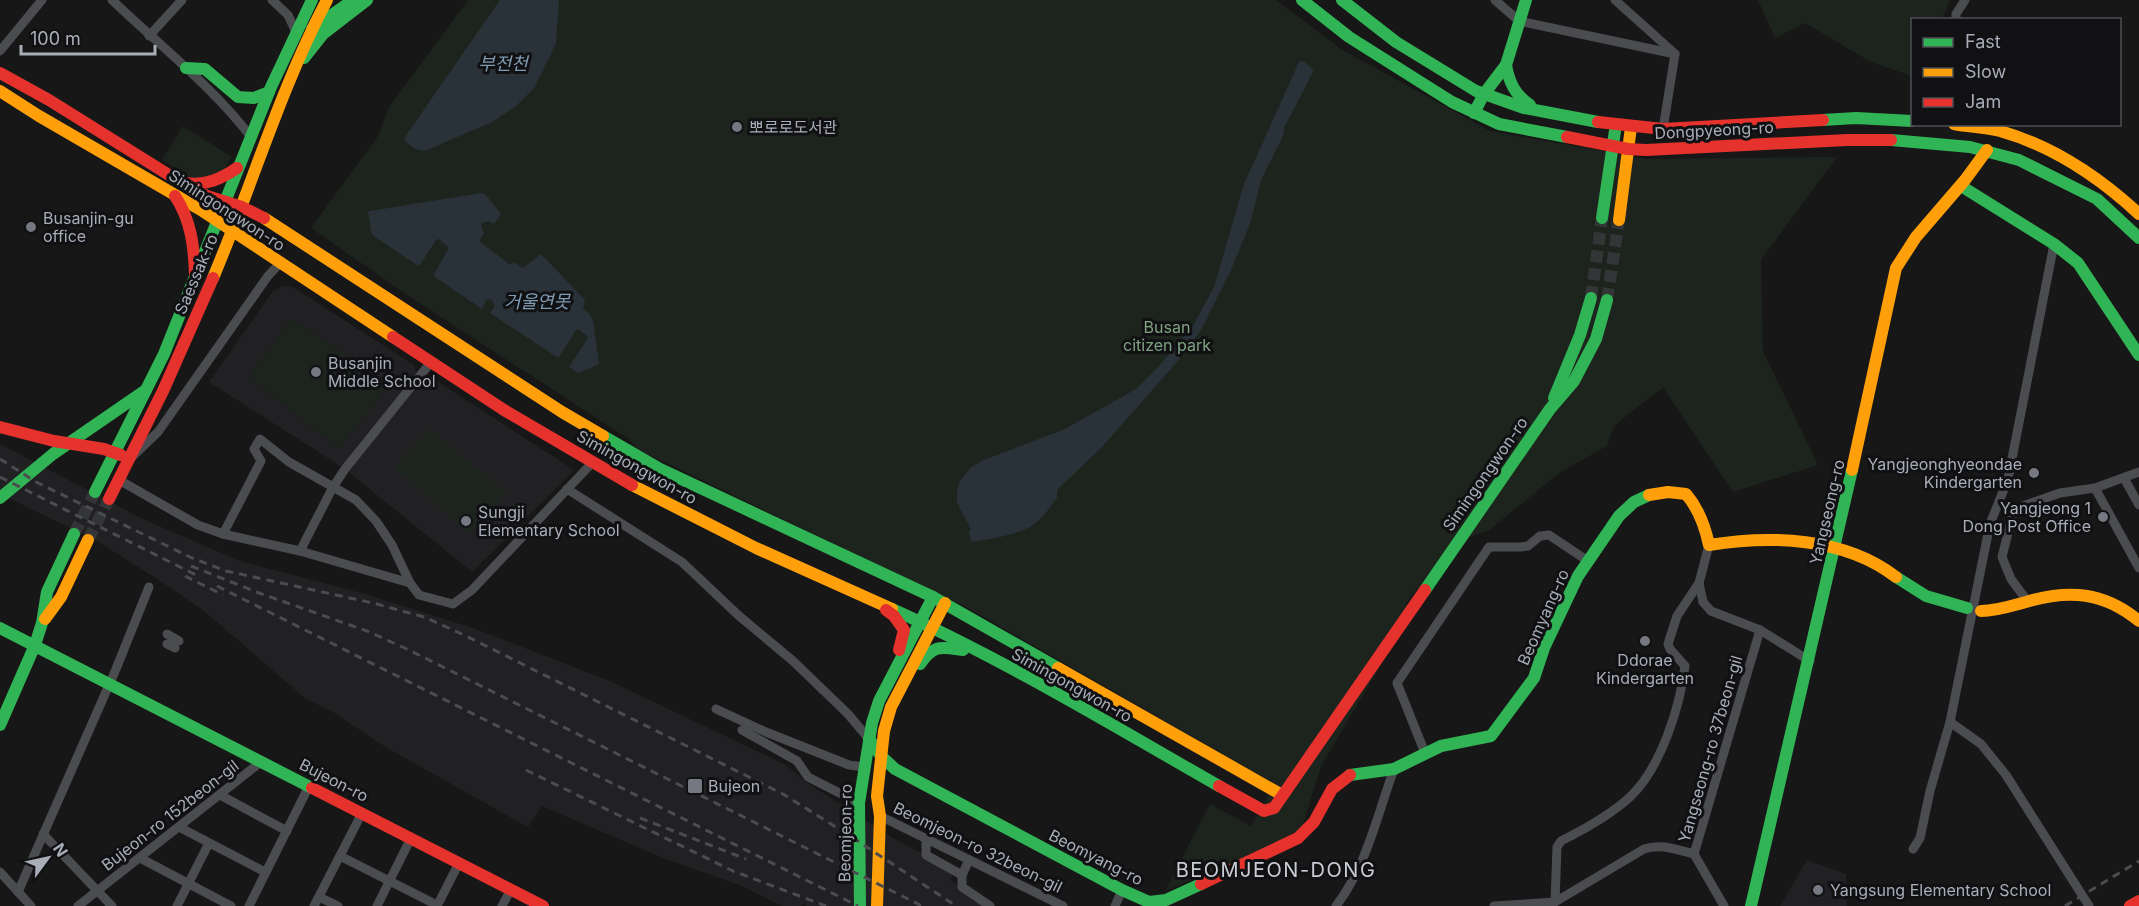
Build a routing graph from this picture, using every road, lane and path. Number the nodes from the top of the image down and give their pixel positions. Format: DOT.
graph roads {
  1 [pos="42,0"];
  2 [pos="112,0"];
  3 [pos="182,0"];
  4 [pos="272,0"];
  5 [pos="312,0"];
  6 [pos="327,0"];
  7 [pos="353,0"];
  8 [pos="367,0"];
  9 [pos="1302,0"];
  10 [pos="1342,0"];
  11 [pos="1494,0"];
  12 [pos="1526,0"];
  13 [pos="1615,0"];
  14 [pos="1965,0"];
  15 [pos="1956,18"];
  16 [pos="1519,21"];
  17 [pos="310,30"];
  18 [pos="296,32"];
  19 [pos="149,36"];
  20 [pos="0,51"];
  21 [pos="1675,54"];
  22 [pos="1506,65"];
  23 [pos="186,68"];
  24 [pos="0,72"];
  25 [pos="287,88"];
  26 [pos="0,92"];
  27 [pos="269,92"];
  28 [pos="1484,94"];
  29 [pos="1535,109"];
  30 [pos="1474,113"];
  31 [pos="1911,121"];
  32 [pos="1616,124"];
  33 [pos="1968,126"];
  34 [pos="1632,127"];
  35 [pos="1663,129"];
  36 [pos="251,137"];
  37 [pos="1612,146"];
  38 [pos="1628,149"];
  39 [pos="1987,150"];
  40 [pos="237,168"];
  41 [pos="177,180"];
  42 [pos="1961,186"];
  43 [pos="172,193"];
  44 [pos="224,202"];
  45 [pos="242,207"];
  46 [pos="2139,214"];
  47 [pos="1602,218"];
  48 [pos="1619,220"];
  49 [pos="218,222"];
  50 [pos="232,232"];
  51 [pos="2139,238"];
  52 [pos="2054,244"];
  53 [pos="280,263"];
  54 [pos="195,277"];
  55 [pos="1591,298"];
  56 [pos="1606,300"];
  57 [pos="2139,355"];
  58 [pos="431,362"];
  59 [pos="147,389"];
  60 [pos="1550,409"];
  61 [pos="0,427"];
  62 [pos="69,443"];
  63 [pos="115,453"];
  64 [pos="130,458"];
  65 [pos="592,463"];
  66 [pos="2139,472"];
  67 [pos="2124,478"];
  68 [pos="118,480"];
  69 [pos="333,487"];
  70 [pos="2095,488"];
  71 [pos="567,489"];
  72 [pos="95,492"];
  73 [pos="0,498"];
  74 [pos="109,499"];
  75 [pos="1998,505"];
  76 [pos="2139,505"];
  77 [pos="2014,509"];
  78 [pos="74,534"];
  79 [pos="223,534"];
  80 [pos="88,540"];
  81 [pos="1709,545"];
  82 [pos="300,550"];
  83 [pos="1835,550"];
  84 [pos="1588,561"];
  85 [pos="2139,568"];
  86 [pos="410,583"];
  87 [pos="1699,583"];
  88 [pos="149,587"];
  89 [pos="939,600"];
  90 [pos="876,601"];
  91 [pos="2028,602"];
  92 [pos="1967,608"];
  93 [pos="1981,611"];
  94 [pos="2139,621"];
  95 [pos="42,623"];
  96 [pos="927,625"];
  97 [pos="0,628"];
  98 [pos="1760,630"];
  99 [pos="167,634"];
  100 [pos="173,644"];
  101 [pos="35,645"];
  102 [pos="973,649"];
  103 [pos="1810,661"];
  104 [pos="899,663"];
  105 [pos="908,675"];
  106 [pos="109,683"];
  107 [pos="716,709"];
  108 [pos="1950,722"];
  109 [pos="0,725"];
  110 [pos="742,730"];
  111 [pos="869,739"];
  112 [pos="1425,753"];
  113 [pos="881,756"];
  114 [pos="262,761"];
  115 [pos="864,767"];
  116 [pos="1395,769"];
  117 [pos="309,786"];
  118 [pos="220,795"];
  119 [pos="1282,795"];
  120 [pos="860,803"];
  121 [pos="362,813"];
  122 [pos="880,816"];
  123 [pos="179,827"];
  124 [pos="287,831"];
  125 [pos="43,834"];
  126 [pos="411,838"];
  127 [pos="926,839"];
  128 [pos="209,843"];
  129 [pos="1913,849"];
  130 [pos="1694,854"];
  131 [pos="340,856"];
  132 [pos="140,858"];
  133 [pos="969,860"];
  134 [pos="459,863"];
  135 [pos="0,872"];
  136 [pos="265,872"];
  137 [pos="962,875"];
  138 [pos="389,881"];
  139 [pos="189,884"];
  140 [pos="511,889"];
  141 [pos="1122,890"];
  142 [pos="18,891"];
  143 [pos="98,891"];
  144 [pos="320,897"];
  145 [pos="2139,901"];
  146 [pos="1556,902"];
  147 [pos="31,906"];
  148 [pos="78,906"];
  149 [pos="112,906"];
  150 [pos="177,906"];
  151 [pos="231,906"];
  152 [pos="249,906"];
  153 [pos="314,906"];
  154 [pos="338,906"];
  155 [pos="377,906"];
  156 [pos="437,906"];
  157 [pos="502,906"];
  158 [pos="543,906"];
  159 [pos="860,906"];
  160 [pos="877,906"];
  161 [pos="990,906"];
  162 [pos="1063,906"];
  163 [pos="1115,906"];
  164 [pos="1336,906"];
  165 [pos="1494,906"];
  166 [pos="1724,906"];
  167 [pos="1751,906"];
  168 [pos="2089,906"];
  169 [pos="2130,906"];
  1 -- 20 [label="street"];
  2 -- 19 [label="street"];
  3 -- 19 [label="street"];
  4 -- 18 [label="street"];
  5 -- 18 [label="main road, Saessak-ro"];
  6 -- 17 [label="main road, Saessak-ro"];
  7 -- 17 [label="main road"];
  8 -- 25 [label="main road"];
  9 -- 30 [label="main road, Dongpyeong-ro"];
  10 -- 28 [label="main road, Dongpyeong-ro"];
  11 -- 16 [label="street"];
  12 -- 16 [label="main road"];
  13 -- 21 [label="street"];
  14 -- 15 [label="street"];
  16 -- 21 [label="street"];
  16 -- 22 [label="main road"];
  17 -- 18 [label="main road"];
  17 -- 25 [label="main road, Saessak-ro"];
  18 -- 27 [label="main road, Saessak-ro"];
  19 -- 23 [label="street"];
  21 -- 35 [label="street"];
  22 -- 28 [label="main road"];
  22 -- 29 [label="main road"];
  23 -- 27 [label="main road"];
  23 -- 36 [label="street"];
  24 -- 41 [label="main road, Simingongwon-ro"];
  25 -- 45 [label="main road, Saessak-ro"];
  26 -- 43 [label="main road, Simingongwon-ro"];
  27 -- 36 [label="main road, Saessak-ro"];
  28 -- 29 [label="main road, Dongpyeong-ro"];
  28 -- 30 [label="main road"];
  29 -- 32 [label="main road, Dongpyeong-ro"];
  30 -- 37 [label="main road, Dongpyeong-ro"];
  31 -- 35 [label="main road, Dongpyeong-ro"];
  32 -- 34 [label="main road, Dongpyeong-ro"];
  32 -- 37 [label="main road"];
  33 -- 46 [label="main road"];
  34 -- 35 [label="main road, Dongpyeong-ro"];
  34 -- 38 [label="main road"];
  36 -- 40 [label="main road, Saessak-ro"];
  37 -- 38 [label="main road, Dongpyeong-ro"];
  37 -- 47 [label="main road"];
  38 -- 39 [label="main road, Dongpyeong-ro"];
  38 -- 48 [label="main road"];
  39 -- 42 [label="main road, Yangseong-ro"];
  39 -- 51 [label="main road, Dongpyeong-ro"];
  40 -- 41 [label="main road"];
  40 -- 44 [label="main road, Saessak-ro"];
  41 -- 44 [label="main road, Simingongwon-ro"];
  42 -- 52 [label="main road"];
  42 -- 83 [label="main road, Yangseong-ro"];
  43 -- 49 [label="main road, Simingongwon-ro"];
  43 -- 54 [label="main road"];
  44 -- 45 [label="main road, Simingongwon-ro"];
  44 -- 49 [label="main road, Saessak-ro"];
  45 -- 50 [label="main road, Saessak-ro"];
  45 -- 89 [label="main road, Simingongwon-ro"];
  49 -- 50 [label="main road, Simingongwon-ro"];
  49 -- 54 [label="main road, Saessak-ro"];
  50 -- 53 [label="main road, Simingongwon-ro"];
  50 -- 64 [label="main road, Saessak-ro"];
  52 -- 57 [label="main road"];
  52 -- 75 [label="street"];
  53 -- 58 [label="main road, Simingongwon-ro"];
  53 -- 64 [label="street, Saessak-ro"];
  54 -- 59 [label="main road, Saessak-ro"];
  55 -- 60 [label="main road, Simingongwon-ro"];
  56 -- 60 [label="main road, Simingongwon-ro"];
  58 -- 65 [label="main road, Simingongwon-ro"];
  58 -- 69 [label="street"];
  59 -- 62 [label="main road"];
  59 -- 63 [label="main road, Saessak-ro"];
  60 -- 119 [label="main road, Simingongwon-ro"];
  61 -- 62 [label="main road"];
  62 -- 63 [label="main road"];
  62 -- 73 [label="main road"];
  63 -- 64 [label="main road"];
  63 -- 72 [label="main road, Saessak-ro"];
  64 -- 68 [label="main road, Saessak-ro"];
  65 -- 71 [label="street"];
  65 -- 90 [label="main road, Simingongwon-ro"];
  66 -- 67 [label="street"];
  67 -- 70 [label="street"];
  67 -- 76 [label="street"];
  68 -- 74 [label="main road, Saessak-ro"];
  68 -- 79 [label="street"];
  69 -- 79 [label="street"];
  69 -- 82 [label="street"];
  69 -- 86 [label="street"];
  70 -- 77 [label="street"];
  70 -- 85 [label="street"];
  71 -- 86 [label="street"];
  71 -- 111 [label="street"];
  75 -- 77 [label="street"];
  75 -- 108 [label="street"];
  77 -- 91 [label="street"];
  78 -- 95 [label="main road"];
  79 -- 82 [label="street"];
  80 -- 95 [label="main road"];
  81 -- 83 [label="main road"];
  81 -- 84 [label="main road, Beomyang-ro"];
  81 -- 87 [label="street"];
  82 -- 86 [label="street"];
  83 -- 92 [label="main road"];
  83 -- 103 [label="main road, Yangseong-ro"];
  84 -- 112 [label="main road, Beomyang-ro"];
  84 -- 112 [label="street"];
  87 -- 98 [label="street"];
  87 -- 146 [label="street"];
  88 -- 106 [label="street"];
  89 -- 96 [label="main road, Beomjeon-ro"];
  89 -- 119 [label="main road, Simingongwon-ro"];
  90 -- 96 [label="main road, Simingongwon-ro"];
  90 -- 104 [label="main road"];
  91 -- 93 [label="main road"];
  91 -- 94 [label="main road"];
  95 -- 101 [label="main road"];
  96 -- 102 [label="main road, Simingongwon-ro"];
  96 -- 104 [label="main road, Beomjeon-ro"];
  96 -- 105 [label="main road, Beomjeon-ro"];
  97 -- 101 [label="main road, Bujeon-ro"];
  98 -- 103 [label="street"];
  98 -- 130 [label="street, Yangseong-ro 37beon-gil"];
  99 -- 100 [label="street"];
  101 -- 106 [label="main road, Bujeon-ro"];
  101 -- 109 [label="main road"];
  102 -- 105 [label="main road"];
  102 -- 119 [label="main road, Simingongwon-ro"];
  103 -- 167 [label="main road, Yangseong-ro"];
  104 -- 111 [label="main road, Beomjeon-ro"];
  105 -- 113 [label="main road, Beomjeon-ro"];
  106 -- 114 [label="main road, Bujeon-ro"];
  106 -- 125 [label="street"];
  107 -- 115 [label="street"];
  108 -- 129 [label="street"];
  108 -- 168 [label="street"];
  110 -- 120 [label="street"];
  111 -- 113 [label="main road, Beomyang-ro"];
  111 -- 115 [label="main road, Beomjeon-ro"];
  112 -- 116 [label="main road, Beomyang-ro"];
  113 -- 122 [label="main road, Beomjeon-ro"];
  113 -- 141 [label="main road, Beomyang-ro"];
  114 -- 117 [label="main road, Bujeon-ro"];
  114 -- 118 [label="street, Bujeon-ro 152beon-gil"];
  115 -- 120 [label="main road, Beomjeon-ro"];
  116 -- 141 [label="main road, Beomyang-ro"];
  116 -- 164 [label="street"];
  117 -- 121 [label="main road, Bujeon-ro"];
  117 -- 124 [label="street"];
  118 -- 123 [label="street, Bujeon-ro 152beon-gil"];
  118 -- 124 [label="street"];
  120 -- 159 [label="main road, Beomjeon-ro"];
  121 -- 126 [label="main road, Bujeon-ro"];
  121 -- 131 [label="street"];
  122 -- 127 [label="street, Beomjeon-ro 32beon-gil"];
  122 -- 160 [label="main road, Beomjeon-ro"];
  123 -- 128 [label="street"];
  123 -- 132 [label="street, Bujeon-ro 152beon-gil"];
  124 -- 136 [label="street"];
  125 -- 142 [label="street"];
  125 -- 143 [label="street"];
  126 -- 134 [label="main road, Bujeon-ro"];
  126 -- 138 [label="street"];
  127 -- 133 [label="street, Beomjeon-ro 32beon-gil"];
  127 -- 137 [label="street"];
  128 -- 136 [label="street"];
  128 -- 139 [label="street"];
  130 -- 146 [label="street"];
  130 -- 166 [label="street, Yangseong-ro 37beon-gil"];
  131 -- 138 [label="street"];
  131 -- 144 [label="street"];
  132 -- 139 [label="street"];
  132 -- 143 [label="street, Bujeon-ro 152beon-gil"];
  133 -- 137 [label="street"];
  133 -- 162 [label="street, Beomjeon-ro 32beon-gil"];
  134 -- 140 [label="main road, Bujeon-ro"];
  134 -- 156 [label="street"];
  135 -- 142 [label="street"];
  136 -- 152 [label="street"];
  137 -- 161 [label="street"];
  138 -- 155 [label="street"];
  138 -- 156 [label="street"];
  139 -- 150 [label="street"];
  139 -- 151 [label="street"];
  140 -- 157 [label="street"];
  140 -- 158 [label="main road, Bujeon-ro"];
  141 -- 163 [label="street"];
  142 -- 147 [label="street"];
  143 -- 148 [label="street, Bujeon-ro 152beon-gil"];
  143 -- 149 [label="street, Bujeon-ro 152beon-gil"];
  144 -- 153 [label="street"];
  144 -- 154 [label="street"];
  145 -- 169 [label="main road"];
  146 -- 165 [label="street"];
}
